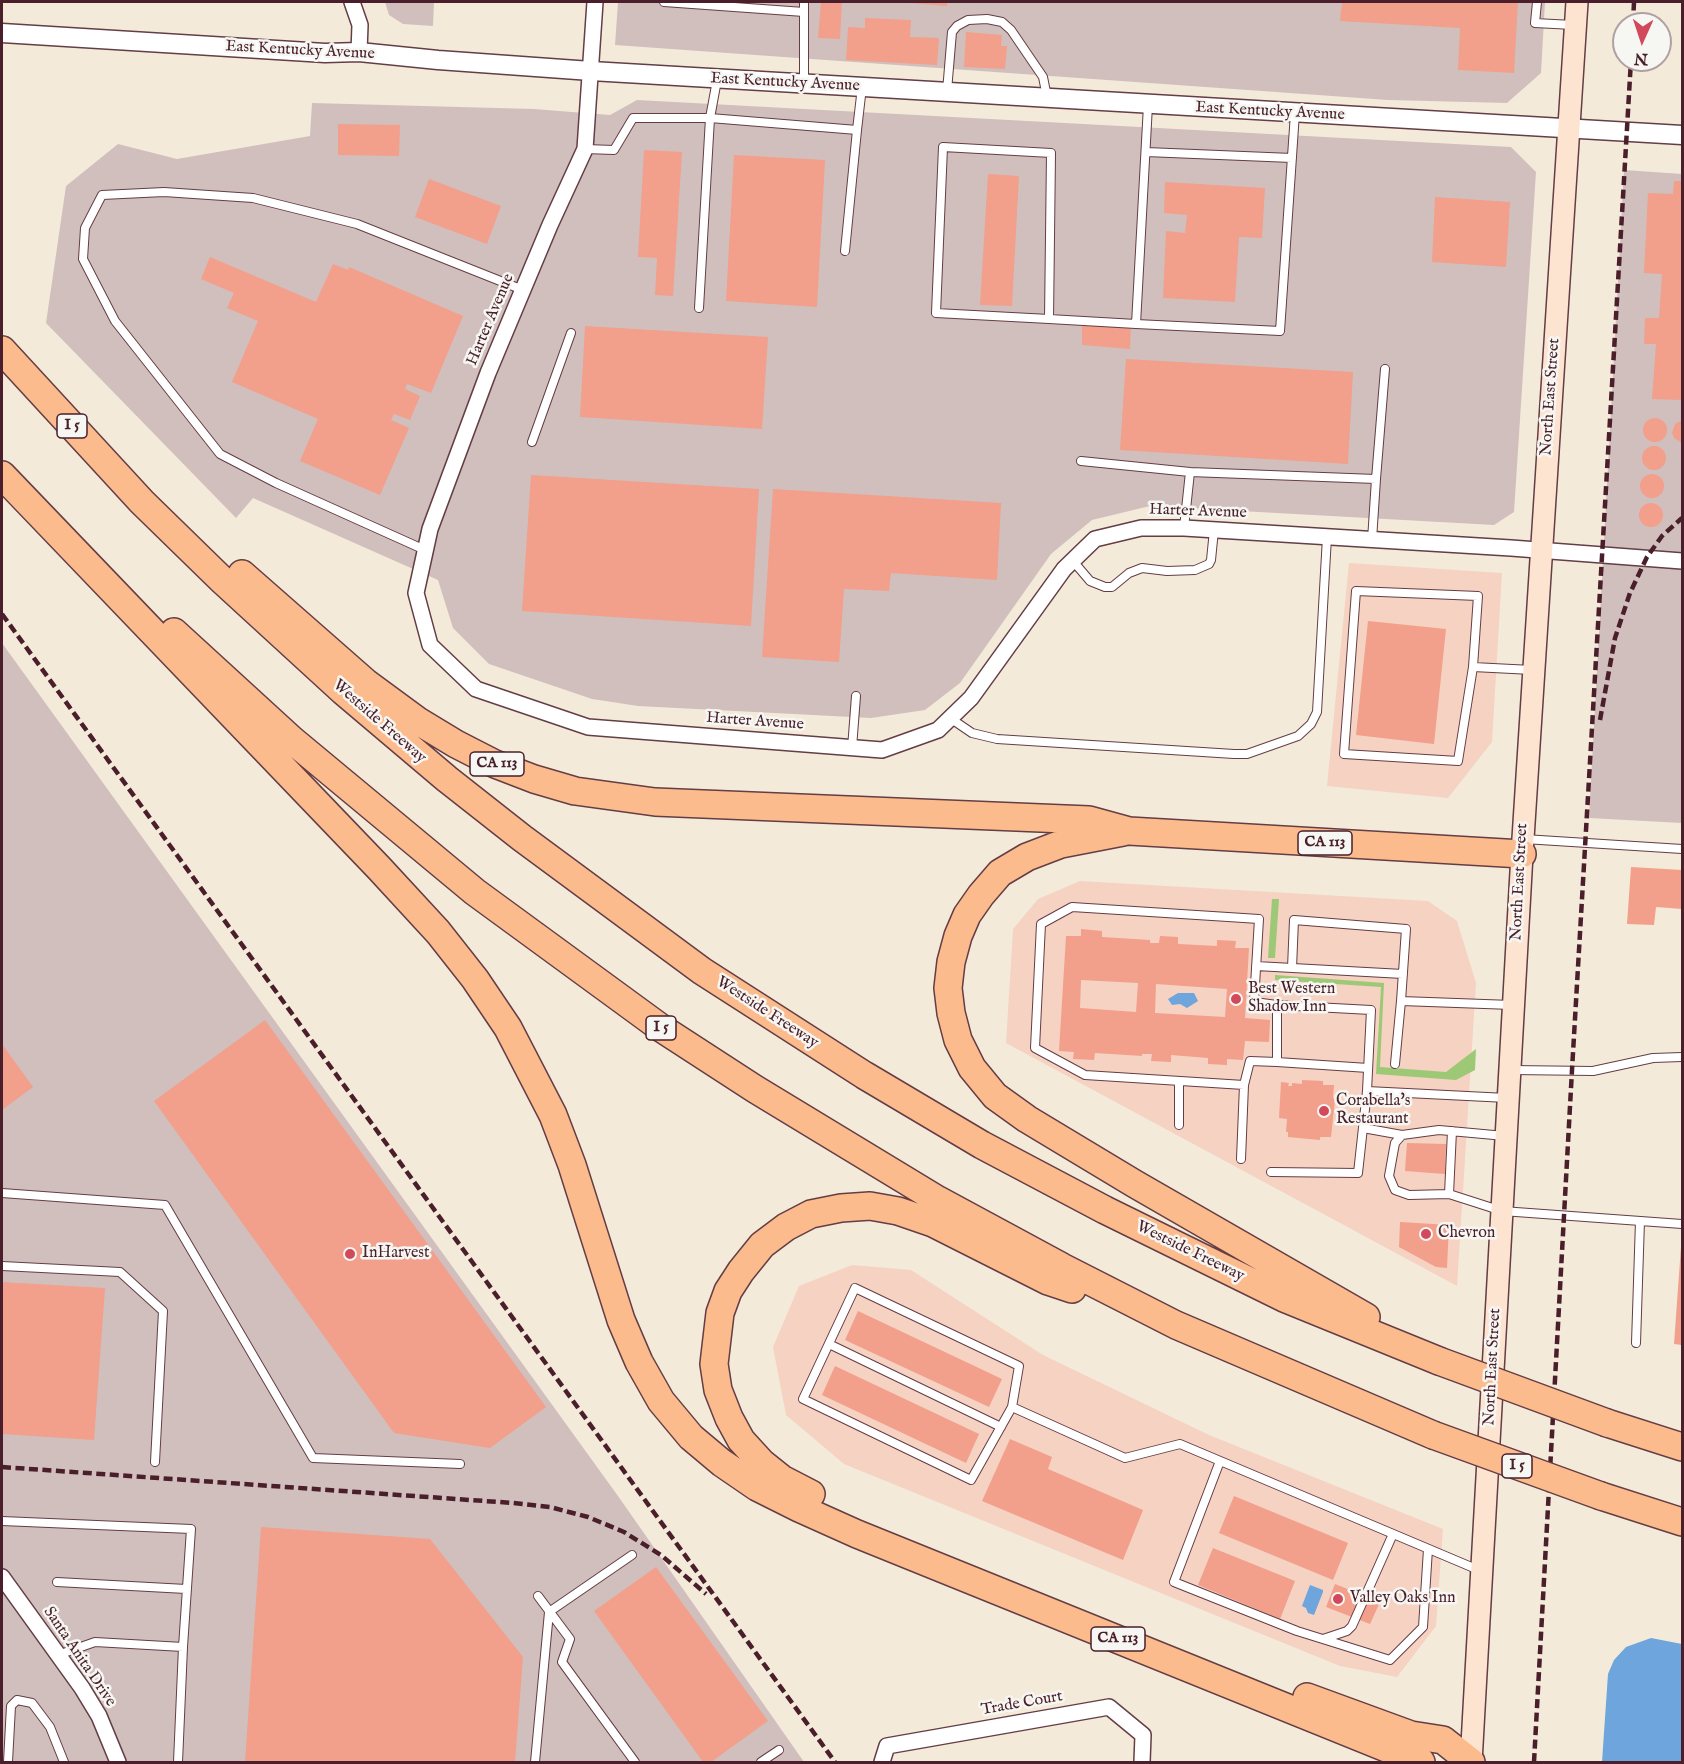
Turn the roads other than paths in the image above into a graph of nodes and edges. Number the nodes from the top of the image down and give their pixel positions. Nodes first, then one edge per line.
1 (352, 2) edge
2 (595, 2) edge
3 (664, 2) edge
4 (804, 2) edge
5 (1537, 2) edge
6 (1577, 2) edge
7 (804, 12) junction
8 (1575, 25) junction
9 (2, 33) edge
10 (359, 52) junction
11 (591, 71) junction
12 (717, 79) junction
13 (804, 84) junction
14 (862, 87) junction
15 (947, 92) junction
16 (1047, 98) junction
17 (1148, 105) junction
18 (1294, 113) junction
19 (710, 118) junction
20 (1568, 129) junction
21 (857, 130) junction
22 (1683, 135) edge
23 (585, 149) junction
24 (1146, 152) junction
25 (1292, 158) junction
26 (845, 251) dead end
27 (523, 290) junction
28 (699, 308) dead end
29 (1049, 319) junction
30 (1136, 324) junction
31 (571, 333) dead end
32 (2, 350) edge
33 (1385, 369) dead end
34 (532, 442) dead end
35 (2, 455) edge
36 (1081, 461) dead end
37 (1190, 472) junction
38 (2, 475) edge
39 (1376, 479) junction
40 (142, 502) junction
41 (1184, 528) junction
42 (1215, 530) junction
43 (1327, 537) junction
44 (1372, 540) junction
45 (425, 550) junction
46 (1542, 550) junction
47 (1073, 561) junction
48 (1683, 561) edge
49 (1473, 668) junction
50 (1534, 670) junction
51 (856, 696) dead end
52 (950, 718) junction
53 (852, 748) junction
54 (1129, 831) junction
55 (1522, 847) junction
56 (1683, 849) edge
57 (1256, 966) junction
58 (1292, 968) junction
59 (1402, 974) junction
60 (1401, 1001) junction
61 (1277, 1005) junction
62 (1513, 1005) junction
63 (1683, 1058) edge
64 (1276, 1062) junction
65 (1395, 1064) dead end
66 (1368, 1068) junction
67 (1510, 1070) junction
68 (1179, 1081) junction
69 (1244, 1085) junction
70 (1368, 1091) junction
71 (1508, 1098) junction
72 (1179, 1125) dead end
73 (1363, 1128) junction
74 (1452, 1131) junction
75 (1402, 1135) junction
76 (1506, 1136) junction
77 (1241, 1159) dead end
78 (1271, 1172) dead end
79 (2, 1193) edge
80 (1449, 1194) junction
81 (1502, 1211) junction
82 (1640, 1221) junction
83 (1683, 1224) edge
84 (2, 1266) edge
85 (1176, 1325) junction
86 (1636, 1343) dead end
87 (829, 1344) junction
88 (1411, 1349) junction
89 (1012, 1407) junction
90 (1001, 1427) junction
91 (1683, 1447) edge
92 (1220, 1461) junction
93 (155, 1462) dead end
94 (460, 1464) dead end
95 (2, 1521) edge
96 (1683, 1522) edge
97 (1392, 1534) junction
98 (1428, 1549) junction
99 (632, 1555) dead end
100 (1482, 1572) junction
101 (2, 1577) edge
102 (57, 1582) dead end
103 (186, 1589) junction
104 (538, 1596) dead end
105 (549, 1612) junction
106 (1323, 1639) junction
107 (183, 1647) junction
108 (58, 1655) junction
109 (779, 1750) dead end
110 (8, 1762) edge
111 (64, 1762) edge
112 (118, 1762) edge
113 (178, 1762) edge
114 (535, 1762) edge
115 (634, 1762) edge
116 (761, 1762) edge
117 (882, 1762) edge
118 (1142, 1762) edge
119 (1421, 1762) edge
120 (1471, 1762) edge

1 - 10 street
2 - 11 street, Harter Avenue
3 - 7 lane
4 - 7 lane
5 - 8 lane
6 - 8 main road, North East Street
7 - 13 lane
8 - 20 main road, North East Street
9 - 10 street, East Kentucky Avenue
10 - 11 street, East Kentucky Avenue
11 - 12 street, East Kentucky Avenue
11 - 23 street, Harter Avenue
12 - 13 street, East Kentucky Avenue
12 - 19 lane
13 - 14 street, East Kentucky Avenue
14 - 15 street, East Kentucky Avenue
14 - 21 lane
15 - 16 street, East Kentucky Avenue
15 - 16 lane
16 - 17 street, East Kentucky Avenue
17 - 18 street, East Kentucky Avenue
17 - 24 lane
18 - 20 street, East Kentucky Avenue
18 - 25 lane
19 - 21 lane
19 - 23 lane
19 - 28 lane
20 - 22 street, East Kentucky Avenue
20 - 46 main road, North East Street
21 - 26 lane
23 - 27 street, Harter Avenue
24 - 25 lane
24 - 30 lane
25 - 30 lane
27 - 45 street, Harter Avenue
27 - 45 lane
29 - 29 lane
29 - 30 lane
31 - 34 lane
32 - 40 highway, Westside Freeway / I 5
33 - 39 lane
35 - 85 highway, I 5
36 - 37 lane
37 - 39 lane
37 - 41 lane
38 - 119 highway, CA 113
39 - 44 lane
40 - 54 highway, CA 113
40 - 88 highway, Westside Freeway / I 5
41 - 42 street, Harter Avenue
41 - 47 street, Harter Avenue
42 - 43 street, Harter Avenue
42 - 47 lane
43 - 44 street, Harter Avenue
43 - 52 lane
44 - 46 street, Harter Avenue
45 - 53 street, Harter Avenue
46 - 48 street, Harter Avenue
46 - 50 main road, North East Street
47 - 52 street, Harter Avenue
49 - 49 lane
49 - 50 lane
50 - 55 main road, North East Street
51 - 53 lane
52 - 53 street, Harter Avenue
54 - 55 highway, CA 113
54 - 88 highway
55 - 56 lane
55 - 62 main road, North East Street
57 - 58 lane
57 - 61 lane
57 - 68 lane
58 - 59 lane
58 - 59 lane
59 - 60 lane
60 - 62 lane
60 - 65 lane
61 - 64 lane
61 - 66 lane
62 - 67 main road, North East Street
63 - 67 lane
64 - 66 lane
64 - 69 lane
66 - 70 lane
67 - 71 main road, North East Street
68 - 69 lane
68 - 72 lane
69 - 77 lane
70 - 71 lane
70 - 73 lane
71 - 76 main road, North East Street
73 - 75 lane
73 - 78 lane
74 - 75 lane
74 - 76 lane
74 - 80 lane
75 - 80 lane
76 - 81 main road, North East Street
79 - 94 lane
80 - 81 lane
81 - 82 lane
81 - 100 main road, North East Street
82 - 83 lane
82 - 86 lane
84 - 93 lane
85 - 96 highway, I 5, bridge
85 - 120 highway
87 - 89 lane
87 - 90 lane
87 - 90 lane
88 - 91 highway, Westside Freeway / I 5, bridge
89 - 90 lane
89 - 92 lane
92 - 97 lane
92 - 106 lane
95 - 103 lane
97 - 98 lane
97 - 106 lane
98 - 100 lane
98 - 106 lane
99 - 105 lane
100 - 120 main road, North East Street
101 - 108 street, Santa Anita Drive
102 - 103 lane
103 - 107 lane
104 - 105 lane
105 - 114 lane
105 - 115 lane
107 - 108 lane
107 - 113 lane
108 - 112 street, Santa Anita Drive
109 - 116 lane
110 - 111 lane
117 - 118 street, Trade Court

